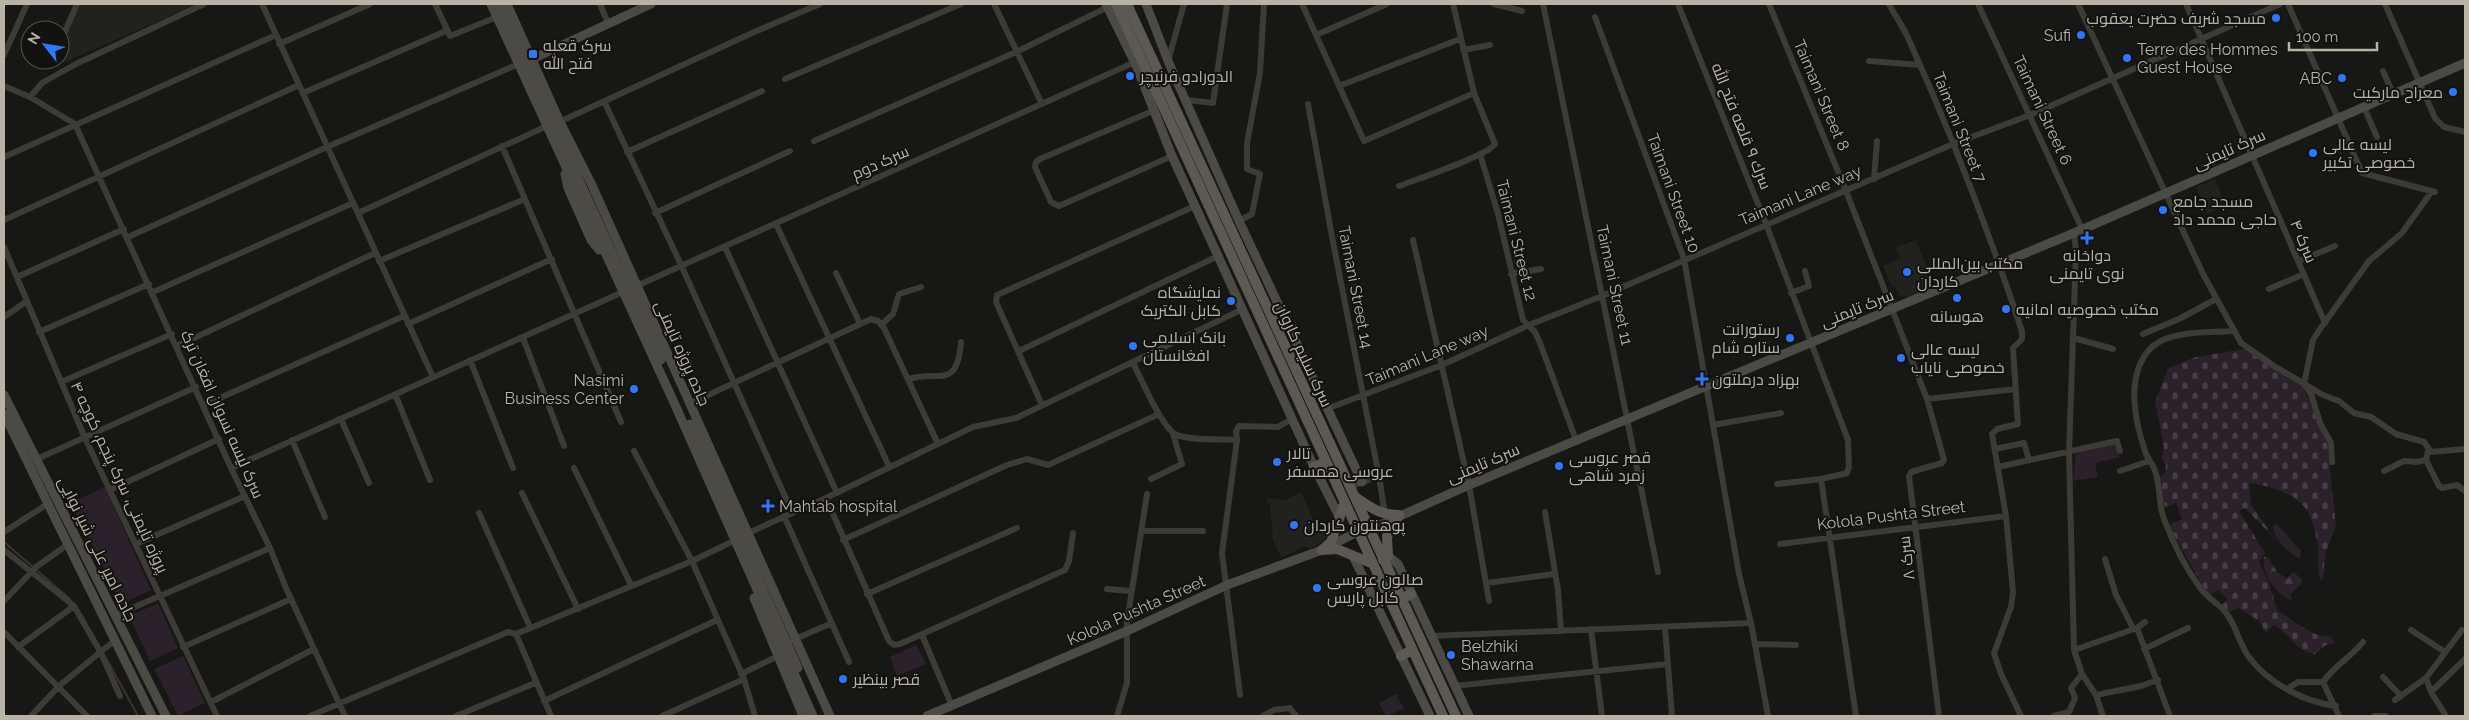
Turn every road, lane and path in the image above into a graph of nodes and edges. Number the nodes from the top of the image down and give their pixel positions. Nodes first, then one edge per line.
1 (27, 4) edge
2 (77, 4) edge
3 (204, 4) edge
4 (262, 4) edge
5 (370, 4) edge
6 (435, 4) edge
7 (486, 4) edge
8 (491, 4) edge
9 (499, 4) edge
10 (507, 4) edge
11 (600, 4) edge
12 (651, 4) edge
13 (820, 4) edge
14 (961, 4) edge
15 (994, 4) edge
16 (1127, 4) edge
17 (1146, 4) edge
18 (1184, 4) edge
19 (1227, 4) edge
20 (1264, 4) edge
21 (1302, 4) edge
22 (1387, 4) edge
23 (1453, 4) edge
24 (1494, 4) edge
25 (1543, 4) edge
26 (1678, 4) edge
27 (1769, 4) edge
28 (1889, 4) edge
29 (1978, 4) edge
30 (2078, 4) edge
31 (2186, 4) edge
32 (2280, 4) edge
33 (2288, 4) edge
34 (2385, 4) edge
35 (1110, 5) edge
36 (1522, 12) dead end
37 (1595, 17) dead end
38 (495, 18) junction
39 (70, 20) edge
40 (608, 23) junction
41 (446, 31) junction
42 (276, 35) junction
43 (1316, 35) junction
44 (1460, 39) junction
45 (2200, 40) junction
46 (278, 44) junction
47 (1490, 45) dead end
48 (1463, 50) junction
49 (1016, 52) junction
50 (4, 55) edge
51 (1141, 56) junction
52 (1168, 61) junction
53 (1869, 61) dead end
54 (523, 63) junction
55 (2465, 63) edge
56 (1920, 65) junction
57 (2383, 71) dead end
58 (2114, 78) junction
59 (785, 79) dead end
60 (2420, 83) junction
61 (299, 85) junction
62 (4, 86) edge
63 (1339, 86) junction
64 (762, 90) dead end
65 (303, 93) junction
66 (1474, 93) junction
67 (2393, 94) junction
68 (30, 97) junction
69 (1186, 100) junction
70 (604, 101) junction
71 (1042, 104) junction
72 (1308, 104) dead end
73 (2364, 107) junction
74 (1155, 110) junction
75 (2030, 115) junction
76 (2337, 118) junction
77 (75, 124) junction
78 (551, 125) junction
79 (2465, 132) edge
80 (2377, 137) dead end
81 (814, 141) dead end
82 (1877, 141) dead end
83 (1954, 144) junction
84 (502, 146) junction
85 (327, 147) junction
86 (790, 151) dead end
87 (627, 152) junction
88 (1480, 154) junction
89 (2252, 155) junction
90 (1172, 156) junction
91 (4, 157) edge
92 (99, 176) junction
93 (1874, 179) junction
94 (1399, 186) dead end
95 (1846, 191) junction
96 (2166, 194) junction
97 (525, 199) junction
98 (353, 203) junction
99 (1195, 206) junction
100 (358, 212) junction
101 (655, 212) junction
102 (4, 220) edge
103 (1239, 221) junction
104 (776, 224) junction
105 (1766, 224) junction
106 (124, 229) junction
107 (2078, 231) junction
108 (128, 237) junction
109 (1414, 240) dead end
110 (2335, 246) dead end
111 (4, 247) edge
112 (725, 247) junction
113 (376, 253) junction
114 (1218, 256) junction
115 (552, 259) junction
116 (1684, 259) junction
117 (379, 261) junction
118 (2299, 262) junction
119 (2000, 264) junction
120 (682, 267) junction
121 (1542, 269) dead end
122 (1805, 271) dead end
123 (836, 273) dead end
124 (1512, 274) junction
125 (2304, 274) junction
126 (18, 277) junction
127 (148, 284) junction
128 (921, 288) dead end
129 (627, 290) junction
130 (2269, 290) dead end
131 (153, 292) junction
132 (1791, 293) junction
133 (1602, 296) junction
134 (2216, 299) junction
135 (27, 301) junction
136 (1243, 309) junction
137 (1892, 310) junction
138 (576, 314) junction
139 (404, 316) junction
140 (4, 317) edge
141 (408, 324) junction
142 (860, 324) junction
143 (2325, 324) junction
144 (881, 325) junction
145 (1529, 325) junction
146 (2232, 331) junction
147 (39, 332) junction
148 (172, 334) junction
149 (2143, 334) dead end
150 (523, 338) junction
151 (2074, 338) junction
152 (828, 339) junction
153 (961, 342) dead end
154 (1810, 344) junction
155 (177, 346) junction
156 (2112, 349) dead end
157 (1019, 351) junction
158 (470, 360) junction
159 (1133, 363) junction
160 (776, 364) junction
161 (1442, 365) junction
162 (433, 377) junction
163 (909, 379) junction
164 (61, 382) junction
165 (735, 384) junction
166 (2304, 384) junction
167 (1707, 385) junction
168 (196, 387) junction
169 (2016, 390) junction
170 (395, 394) junction
171 (4, 395) edge
172 (1364, 397) junction
173 (1927, 399) junction
174 (689, 404) junction
175 (1042, 404) junction
176 (204, 405) junction
177 (1329, 408) junction
178 (1781, 413) dead end
179 (4, 414) edge
180 (1159, 414) junction
181 (341, 419) junction
182 (1292, 419) junction
183 (1628, 420) junction
184 (621, 422) dead end
185 (1713, 425) junction
186 (1174, 434) junction
187 (85, 438) junction
188 (219, 439) junction
189 (292, 440) junction
190 (1237, 440) junction
191 (1576, 440) junction
192 (938, 444) junction
193 (564, 446) dead end
194 (1995, 448) junction
195 (2465, 449) edge
196 (634, 451) dead end
197 (2120, 451) dead end
198 (2428, 451) junction
199 (2070, 453) junction
200 (36, 459) junction
201 (2029, 460) junction
202 (2149, 460) junction
203 (2426, 460) junction
204 (1325, 462) junction
205 (2332, 462) dead end
206 (889, 466) junction
207 (1314, 467) junction
208 (1998, 467) junction
209 (231, 468) junction
210 (513, 468) dead end
211 (574, 468) dead end
212 (2120, 471) dead end
213 (2384, 471) dead end
214 (1380, 476) junction
215 (1151, 479) dead end
216 (1821, 479) junction
217 (430, 480) dead end
218 (1362, 482) junction
219 (369, 483) dead end
220 (1777, 484) dead end
221 (1469, 485) junction
222 (110, 490) junction
223 (1351, 491) junction
224 (2465, 491) edge
225 (522, 492) dead end
226 (837, 493) junction
227 (1147, 494) dead end
228 (245, 496) junction
229 (826, 498) junction
230 (1338, 499) junction
231 (49, 503) junction
232 (792, 512) junction
233 (1545, 512) dead end
234 (479, 513) dead end
235 (1385, 515) junction
236 (1399, 515) junction
237 (784, 516) junction
238 (2006, 516) junction
239 (325, 517) dead end
240 (1340, 518) junction
241 (1916, 526) junction
242 (1017, 528) dead end
243 (1369, 530) junction
244 (1142, 531) junction
245 (1203, 531) dead end
246 (4, 532) edge
247 (1357, 532) junction
248 (1073, 533) dead end
249 (738, 538) junction
250 (1828, 539) junction
251 (843, 540) junction
252 (136, 544) junction
253 (1780, 544) dead end
254 (68, 545) junction
255 (270, 548) junction
256 (4, 550) edge
257 (1322, 550) junction
258 (1353, 556) junction
259 (1386, 558) junction
260 (2105, 559) dead end
261 (692, 561) junction
262 (1371, 563) junction
263 (34, 570) junction
264 (1658, 572) dead end
265 (1554, 574) junction
266 (1488, 583) junction
267 (631, 585) junction
268 (1227, 585) junction
269 (1107, 588) dead end
270 (1130, 591) junction
271 (867, 594) junction
272 (1410, 594) junction
273 (160, 595) junction
274 (291, 598) junction
275 (1401, 599) junction
276 (4, 601) edge
277 (1489, 601) dead end
278 (74, 606) junction
279 (578, 609) junction
280 (114, 616) junction
281 (717, 620) junction
282 (2145, 622) dead end
283 (832, 623) junction
284 (1751, 623) junction
285 (530, 627) junction
286 (1664, 628) junction
287 (2135, 628) junction
288 (2188, 628) dead end
289 (1591, 630) junction
290 (2412, 630) dead end
291 (2462, 630) dead end
292 (1127, 631) junction
293 (1561, 631) junction
294 (4, 632) edge
295 (516, 634) junction
296 (922, 635) junction
297 (1430, 636) junction
298 (114, 641) junction
299 (791, 641) junction
300 (2363, 642) dead end
301 (1755, 644) junction
302 (1796, 645) dead end
303 (18, 647) junction
304 (183, 647) junction
305 (314, 649) junction
306 (2144, 649) junction
307 (1412, 650) junction
308 (2074, 650) junction
309 (102, 651) junction
310 (929, 652) junction
311 (2444, 652) junction
312 (781, 655) junction
313 (921, 655) dead end
314 (1402, 656) junction
315 (2465, 659) edge
316 (849, 662) dead end
317 (1668, 664) junction
318 (1598, 670) junction
319 (2082, 674) junction
320 (742, 677) junction
321 (2383, 677) dead end
322 (2426, 678) junction
323 (2158, 680) junction
324 (535, 682) junction
325 (2323, 682) junction
326 (59, 686) junction
327 (1454, 686) junction
328 (2287, 689) junction
329 (2431, 692) junction
330 (1240, 695) dead end
331 (2096, 695) junction
332 (120, 696) dead end
333 (544, 701) junction
334 (210, 702) junction
335 (338, 703) junction
336 (952, 706) junction
337 (2336, 706) junction
338 (31, 716) edge
339 (87, 716) edge
340 (152, 716) edge
341 (166, 716) edge
342 (217, 716) edge
343 (310, 716) edge
344 (345, 716) edge
345 (456, 716) edge
346 (551, 716) edge
347 (662, 716) edge
348 (755, 716) edge
349 (803, 716) edge
350 (814, 716) edge
351 (820, 716) edge
352 (830, 716) edge
353 (927, 716) edge
354 (1117, 716) edge
355 (1264, 716) edge
356 (1296, 716) edge
357 (1430, 716) edge
358 (1443, 716) edge
359 (1456, 716) edge
360 (1469, 716) edge
361 (1602, 716) edge
362 (1672, 716) edge
363 (1768, 716) edge
364 (1856, 716) edge
365 (1939, 716) edge
366 (2021, 716) edge
367 (2054, 716) edge
368 (2103, 716) edge
369 (2170, 716) edge
370 (2339, 716) edge
371 (2374, 716) edge
372 (2386, 716) edge
373 (2446, 716) edge

1 - 50 street
2 - 39 street
3 - 68 street
4 - 42 street
5 - 46 street
6 - 41 street
7 - 38 main road, جاده پروژه تایمنی
8 - 38 main road, جاده پروژه تایمنی
9 - 54 main road, جاده پروژه تایمنی
10 - 54 main road, جاده پروژه تایمنی
11 - 40 street
12 - 40 main road
13 - 70 street
14 - 59 street
15 - 49 street
16 - 51 main road, سرک سلیم کاروان
17 - 52 main road
18 - 52 street
19 - 69 street
20 - 103 street
21 - 43 street
22 - 43 street
23 - 44 street
24 - 36 street
25 - 133 street, Taimani Street 11
26 - 105 street, سرك ٩ قلعه فتح الله
27 - 95 street, Taimani Street 8
28 - 56 street, Taimani Street 7
29 - 75 street, Taimani Street 6
30 - 58 street
31 - 45 street, سرک ۴
32 - 45 street, Taimani Lane way
33 - 76 street
34 - 60 street
35 - 49 street
35 - 51 main road
37 - 116 street, Taimani Street 10
38 - 41 street
38 - 54 main road, جاده پروژه تایمنی
40 - 54 main road
41 - 65 street
42 - 46 street
42 - 77 street
43 - 63 street
44 - 48 street
44 - 63 street
45 - 58 street, Taimani Lane way
45 - 89 street, سرک ۴
46 - 61 street
47 - 48 street
48 - 66 street
49 - 71 street
49 - 81 street
51 - 71 street, سرک دوم
51 - 74 main road
51 - 204 main road
51 - 223 main road, سرک سلیم کاروان
52 - 69 main road
53 - 56 street
54 - 78 main road, جاده پروژه تایمنی
54 - 78 main road, جاده پروژه تایمنی
54 - 85 street
55 - 60 main road, سرک تایمنی
56 - 83 street, Taimani Street 7
57 - 67 street
58 - 75 street, Taimani Lane way
58 - 96 street
60 - 67 main road, سرک تایمنی
60 - 79 street
61 - 65 street
61 - 92 street
62 - 68 street
63 - 66 street
64 - 87 street
65 - 85 street
66 - 88 street
67 - 73 main road, سرک تایمنی
68 - 77 street
69 - 103 main road
70 - 78 street
70 - 87 street
71 - 104 street, سرک دوم
72 - 172 street, Taimani Street 14
73 - 76 main road, سرک تایمنی
73 - 80 street
74 - 90 main road
74 - 90 street
75 - 83 street, Taimani Lane way
75 - 107 street, Taimani Street 6
76 - 89 main road, سرک تایمنی
76 - 143 street
77 - 91 street
77 - 92 street, سرک لیسه نسوان افغان‌ ترک
78 - 84 street
78 - 129 main road, جاده پروژه تایمنی
78 - 129 main road, جاده پروژه تایمنی
82 - 93 street
83 - 93 street, Taimani Lane way
83 - 119 street, Taimani Street 7
84 - 97 street
84 - 100 street
85 - 98 street
85 - 108 street
86 - 101 street
87 - 101 street
88 - 94 street
88 - 124 street, Taimani Street 12
89 - 96 main road, سرک تایمنی
89 - 118 street, سرک ۴
90 - 99 main road
92 - 102 street
92 - 106 street, سرک لیسه نسوان افغان‌ ترک
93 - 95 street, Taimani Lane way
95 - 105 street, Taimani Lane way
95 - 137 street, Taimani Street 8
96 - 107 main road, سرک تایمنی
96 - 134 street
97 - 115 street
97 - 117 street
98 - 100 street
98 - 131 street
99 - 114 main road
99 - 157 street
100 - 113 street
101 - 120 street
103 - 177 main road
104 - 112 street, سرک دوم
104 - 152 street
105 - 116 street, Taimani Lane way
105 - 132 street, سرك ٩ قلعه فتح الله
106 - 108 street, سرک لیسه نسوان افغان‌ ترک
106 - 126 street
107 - 119 main road, سرک تایمنی
107 - 151 street
108 - 127 street, سرک لیسه نسوان افغان‌ ترک
109 - 161 street
110 - 118 street
111 - 126 street, پروژه تایمنی، سرک پنجم، کوچه ۴
112 - 120 street, سرک دوم
112 - 160 street
113 - 117 street
113 - 155 street
114 - 136 main road
114 - 157 street
115 - 138 street
115 - 141 street
116 - 133 street, Taimani Lane way
116 - 167 street, Taimani Street 10
117 - 139 street
118 - 125 street, سرک ۴
119 - 137 main road, سرک تایمنی
119 - 169 street, Taimani Street 7
120 - 129 street, سرک دوم
120 - 165 street
121 - 124 street
122 - 132 street
123 - 142 street
124 - 145 street, Taimani Street 12
125 - 130 street
125 - 143 street, سرک ۴
126 - 135 street, پروژه تایمنی، سرک پنجم، کوچه ۴
127 - 131 street, سرک لیسه نسوان افغان‌ ترک
127 - 147 street
128 - 144 street
129 - 138 street, سرک دوم
129 - 174 main road, جاده پروژه تایمنی
129 - 249 main road, جاده پروژه تایمنی
131 - 148 street, سرک لیسه نسوان افغان‌ ترک
132 - 154 street, سرك ٩ قلعه فتح الله
133 - 145 street, Taimani Lane way
133 - 183 street, Taimani Street 11
134 - 146 street
134 - 149 street
135 - 140 street
135 - 147 street, پروژه تایمنی، سرک پنجم، کوچه ۴
136 - 159 street
136 - 182 main road
137 - 154 main road, سرک تایمنی
137 - 173 street, سرک ۸
138 - 150 street, سرک دوم
138 - 184 street
139 - 141 street
139 - 176 street
141 - 162 street
142 - 144 street
142 - 152 street
143 - 166 street
144 - 163 street
145 - 161 street, Taimani Lane way
145 - 191 street, Taimani Street 12
146 - 166 street
146 - 202 street
147 - 164 street, پروژه تایمنی، سرک پنجم، کوچه ۴
148 - 155 street, سرک لیسه نسوان افغان‌ ترک
148 - 164 street
150 - 158 street, سرک دوم
150 - 193 street
151 - 156 street
151 - 199 street
152 - 160 street
152 - 206 street
153 - 163 street
154 - 167 main road, سرک تایمنی
154 - 216 street, سرك ٩ قلعه فتح الله
155 - 168 street, سرک لیسه نسوان افغان‌ ترک
157 - 175 street
158 - 162 street, سرک دوم
158 - 210 street
159 - 175 street
159 - 180 street
160 - 165 street
160 - 226 street
161 - 172 street, Taimani Lane way
161 - 221 street
162 - 170 street, سرک دوم
163 - 192 street
164 - 187 street, پروژه تایمنی، سرک پنجم، کوچه ۴
165 - 174 street
165 - 232 street
166 - 198 street
166 - 205 street
167 - 183 main road, سرک تایمنی
167 - 185 street, Taimani Street 10
168 - 176 street, سرک لیسه نسوان افغان‌ ترک
168 - 187 street
169 - 173 street
169 - 194 street, Taimani Street 7
170 - 181 street, سرک دوم
170 - 217 street
171 - 200 main road, جاده امیر علی شیر نوایی
172 - 177 street, Taimani Lane way
172 - 214 street, Taimani Street 14
173 - 241 street, سرک ۸
174 - 249 main road, جاده پروژه تایمنی
175 - 192 street
176 - 188 street, سرک لیسه نسوان افغان‌ ترک
177 - 218 main road
178 - 185 street
179 - 231 main road
180 - 186 street
180 - 251 street
181 - 189 street, سرک دوم
181 - 219 street
182 - 190 street
182 - 207 main road
183 - 191 main road, سرک تایمنی
183 - 264 street, Taimani Street 11
185 - 284 street, Taimani Street 10
186 - 190 street
186 - 215 street
187 - 200 street
187 - 222 street, پروژه تایمنی، سرک پنجم، کوچه ۴
188 - 209 street, سرک لیسه نسوان افغان‌ ترک
188 - 222 street
189 - 209 street, سرک دوم
189 - 239 street
190 - 268 street
191 - 221 main road, سرک تایمنی
192 - 206 street
194 - 201 street
194 - 208 street
195 - 198 street
196 - 261 street
197 - 199 street
198 - 203 street
199 - 201 street
199 - 308 street
200 - 280 main road, جاده امیر علی شیر نوایی
201 - 208 street
202 - 212 street
202 - 328 street
203 - 213 street
203 - 224 street
204 - 207 main road
204 - 230 main road
206 - 226 street
207 - 230 main road
208 - 238 street
209 - 228 street, سرک لیسه نسوان افغان‌ ترک
211 - 267 street
214 - 218 street
214 - 235 street, Taimani Street 14
216 - 220 street
216 - 250 street
218 - 223 street
221 - 236 main road, سرک تایمنی
221 - 266 street
222 - 252 street, پروژه تایمنی، سرک پنجم، کوچه ۴
223 - 235 main road
223 - 243 main road, سرک سلیم کاروان
225 - 279 street
226 - 229 street
227 - 244 street
228 - 252 street
228 - 255 street, سرک لیسه نسوان افغان‌ ترک
229 - 232 street
229 - 251 street
230 - 240 main road
230 - 240 main road
230 - 247 main road
231 - 246 street
231 - 254 main road
232 - 237 street
233 - 265 street
234 - 285 street
235 - 236 main road
236 - 243 main road, سرک تایمنی
236 - 259 main road
237 - 249 street
237 - 283 street
238 - 241 street, Kolola Pushta Street
238 - 366 street
240 - 257 main road
241 - 250 street, Kolola Pushta Street
241 - 365 street, سرک ۸
242 - 271 street
243 - 259 main road, سرک سلیم کاروان
244 - 245 street
244 - 270 street
247 - 257 main road, Kolola Pushta Street
247 - 262 main road
248 - 296 street
249 - 261 street
249 - 299 main road, جاده پروژه تایمنی
249 - 312 main road, جاده پروژه تایمنی
250 - 253 street, Kolola Pushta Street
250 - 364 street
251 - 271 street
252 - 273 street, پروژه تایمنی، سرک پنجم، کوچه ۴
254 - 263 street
254 - 298 main road
255 - 273 street
255 - 274 street, سرک لیسه نسوان افغان‌ ترک
256 - 263 street
257 - 258 main road
257 - 268 main road, Kolola Pushta Street
258 - 262 main road
258 - 314 main road
259 - 272 main road
259 - 275 main road, سرک سلیم کاروان
260 - 287 street
261 - 267 street
261 - 281 street
262 - 307 main road
263 - 276 street
263 - 278 street
265 - 266 street
265 - 293 street
266 - 277 street
267 - 279 street
268 - 292 main road, Kolola Pushta Street
268 - 330 street
269 - 270 street
270 - 292 street
271 - 296 street
272 - 275 main road
272 - 297 main road
273 - 280 street
273 - 304 street, پروژه تایمنی، سرک پنجم، کوچه ۴
274 - 304 street
274 - 305 street, سرک لیسه نسوان افغان‌ ترک
275 - 359 main road, سرک سلیم کاروان
278 - 303 street
278 - 309 street
279 - 285 street
280 - 341 main road, جاده امیر علی شیر نوایی
281 - 320 street
281 - 333 street
282 - 287 street
283 - 299 street
283 - 316 street
284 - 286 street
284 - 301 street, Taimani Street 10
285 - 295 street
286 - 289 street
286 - 317 street
287 - 306 street
287 - 308 street
288 - 306 street
289 - 293 street
289 - 318 street
290 - 311 street
291 - 311 street
292 - 336 main road, Kolola Pushta Street
292 - 354 street
293 - 297 street
294 - 303 street
295 - 324 street
295 - 335 street
296 - 310 street
297 - 327 main road
298 - 309 street
298 - 340 main road
299 - 351 main road, جاده پروژه تایمنی
299 - 352 main road, جاده پروژه تایمنی
300 - 325 street
301 - 302 street
301 - 363 street, Taimani Street 10
303 - 326 street
304 - 334 street, پروژه تایمنی، سرک پنجم، کوچه ۴
305 - 334 street
305 - 335 street, سرک لیسه نسوان افغان‌ ترک
306 - 323 street
307 - 314 main road
307 - 358 main road
308 - 319 street
309 - 326 street
309 - 332 street
310 - 313 street
310 - 336 street
311 - 322 street
312 - 320 street
312 - 349 main road, جاده پروژه تایمنی
312 - 350 main road, جاده پروژه تایمنی
314 - 357 main road
315 - 329 street
317 - 318 street
317 - 362 street
318 - 327 street
318 - 361 street
319 - 331 street
319 - 367 street
320 - 347 street
320 - 348 street
321 - 322 street
322 - 329 street
323 - 331 street
323 - 369 street
324 - 333 street
324 - 345 street
325 - 328 street
325 - 337 street
326 - 338 street
326 - 339 street
327 - 360 main road
328 - 337 street
329 - 373 street
331 - 368 street
333 - 346 street
334 - 342 street, پروژه تایمنی، سرک پنجم، کوچه ۴
335 - 343 street
335 - 344 street, سرک لیسه نسوان افغان‌ ترک
336 - 353 main road, Kolola Pushta Street
337 - 370 street
355 - 356 street
371 - 372 street

